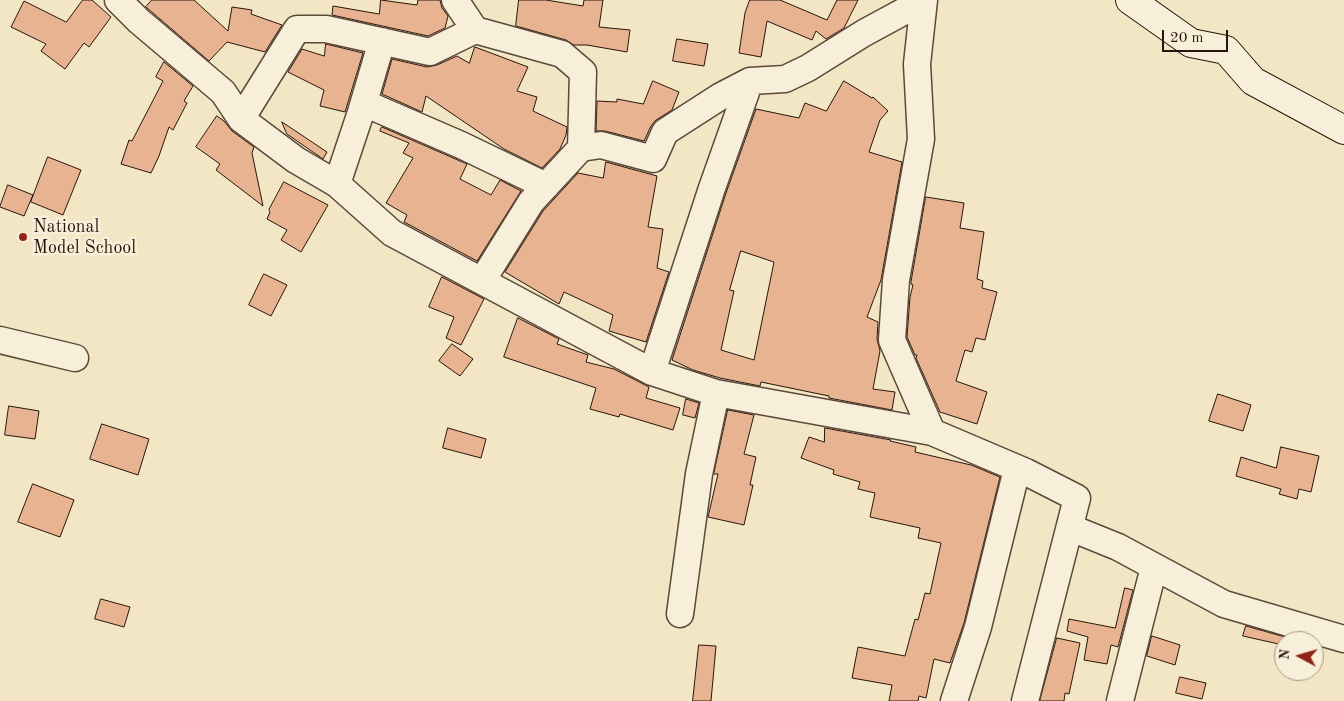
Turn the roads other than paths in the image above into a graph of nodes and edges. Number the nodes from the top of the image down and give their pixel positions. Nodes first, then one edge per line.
1 (118, 0) edge
2 (455, 0) edge
3 (924, 0) edge
4 (1130, 0) edge
5 (475, 30) junction
6 (382, 42) junction
7 (750, 81) junction
8 (364, 103) junction
9 (241, 119) junction
10 (1344, 130) edge
11 (581, 148) junction
12 (337, 184) junction
13 (546, 186) junction
14 (482, 281) junction
15 (0, 340) edge
16 (75, 358) dead end
17 (652, 372) junction
18 (716, 393) junction
19 (932, 432) junction
20 (1017, 469) junction
21 (1071, 528) junction
22 (1154, 567) junction
23 (680, 614) dead end
24 (1344, 639) edge
25 (954, 701) edge
26 (1025, 701) edge
27 (1120, 701) edge

1 - 9 street
2 - 5 street
3 - 7 street
3 - 19 street
4 - 10 street
5 - 6 street
5 - 11 street
6 - 8 street
6 - 9 street
7 - 11 street
7 - 17 street
8 - 12 street
8 - 13 street
9 - 12 street
11 - 13 street
12 - 14 street
13 - 14 street
14 - 17 street
15 - 16 street
17 - 18 street
18 - 19 street
18 - 23 street
19 - 20 street
20 - 21 street
20 - 25 street
21 - 22 street
21 - 26 street
22 - 24 street
22 - 27 street

